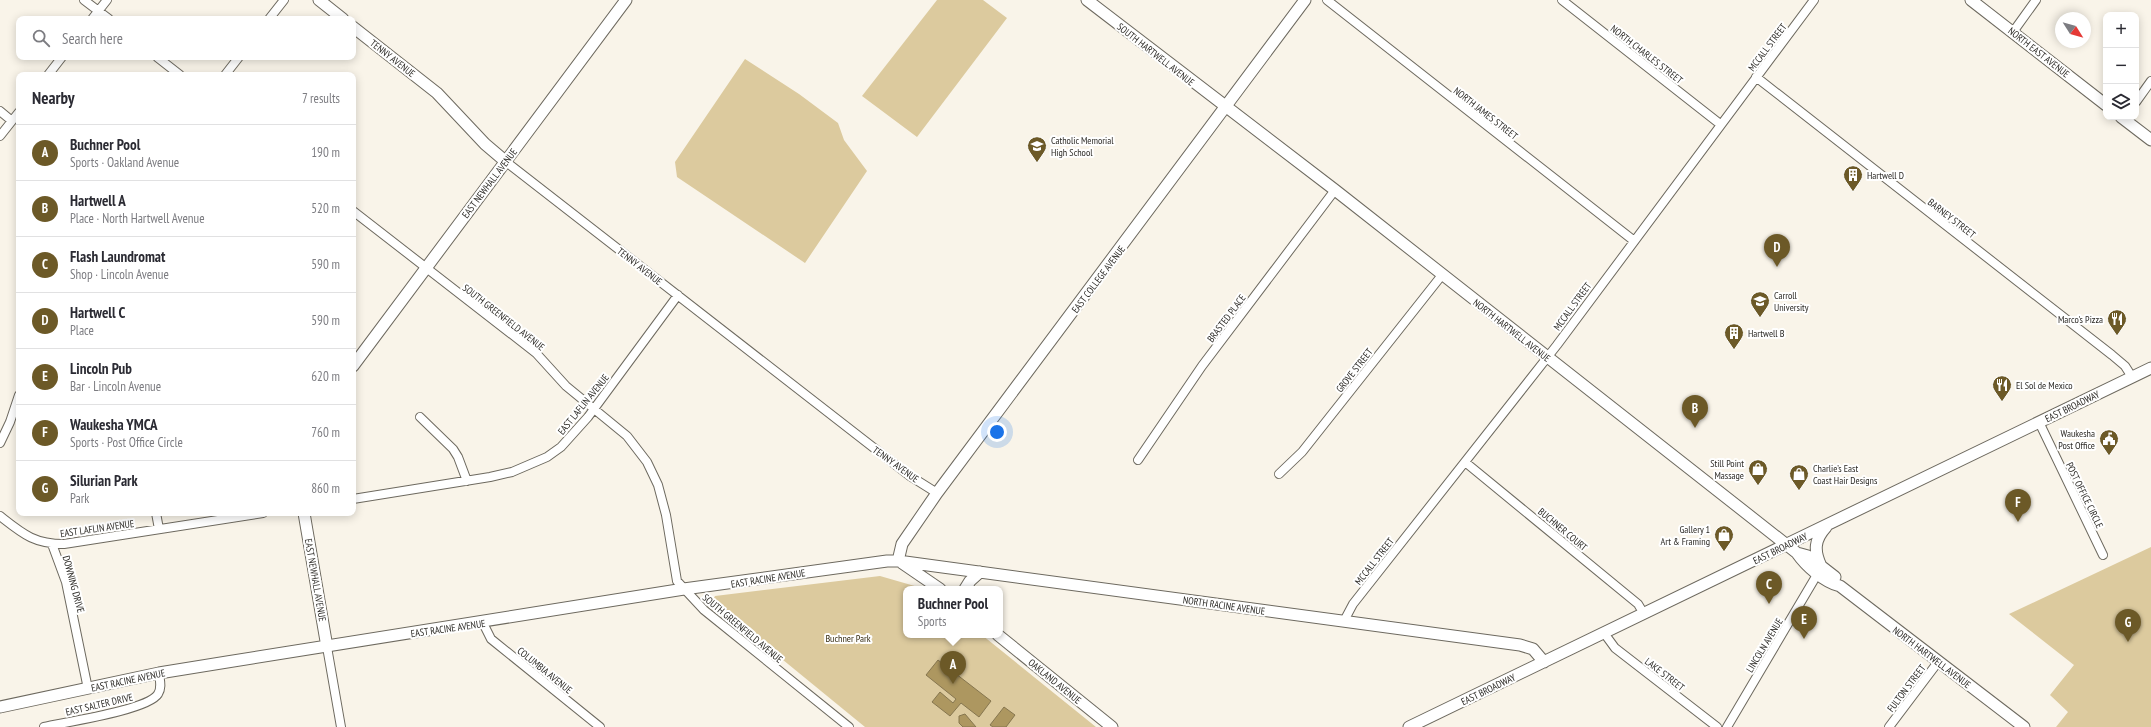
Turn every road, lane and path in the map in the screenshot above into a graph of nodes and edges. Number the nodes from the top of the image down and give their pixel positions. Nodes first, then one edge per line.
1 (84, 0) edge
2 (107, 0) edge
3 (284, 0) edge
4 (319, 0) edge
5 (626, 0) edge
6 (1087, 0) edge
7 (1305, 0) edge
8 (1327, 0) edge
9 (1562, 0) edge
10 (1814, 0) edge
11 (1971, 0) edge
12 (2036, 0) edge
13 (98, 11) junction
14 (94, 16) edge
15 (105, 16) edge
16 (271, 16) edge
17 (339, 16) edge
18 (356, 29) edge
19 (2012, 32) junction
20 (60, 60) edge
21 (161, 60) edge
22 (237, 60) edge
23 (50, 72) edge
24 (176, 72) edge
25 (227, 72) edge
26 (1756, 77) junction
27 (2151, 81) edge
28 (2139, 98) edge
29 (2103, 103) edge
30 (1226, 107) junction
31 (0, 112) edge
32 (16, 116) edge
33 (2126, 120) edge
34 (12, 121) junction
35 (1720, 124) junction
36 (0, 136) edge
37 (2151, 140) edge
38 (505, 161) junction
39 (1335, 190) junction
40 (356, 213) edge
41 (1633, 240) junction
42 (426, 268) junction
43 (1442, 275) junction
44 (678, 295) junction
45 (1547, 357) junction
46 (356, 362) edge
47 (2151, 368) edge
48 (2132, 377) junction
49 (16, 403) edge
50 (594, 409) junction
51 (420, 417) dead end
52 (2039, 422) junction
53 (0, 443) edge
54 (1138, 460) dead end
55 (1465, 462) junction
56 (1279, 474) dead end
57 (467, 481) junction
58 (938, 493) junction
59 (356, 499) edge
60 (0, 516) edge
61 (157, 516) edge
62 (244, 516) edge
63 (305, 516) edge
64 (1829, 524) junction
65 (159, 529) junction
66 (52, 544) junction
67 (1786, 545) junction
68 (2103, 555) dead end
69 (898, 561) junction
70 (1820, 570) junction
71 (980, 572) junction
72 (936, 586) edge
73 (967, 586) edge
74 (684, 589) junction
75 (1644, 614) junction
76 (1344, 621) junction
77 (483, 623) junction
78 (1604, 633) junction
79 (1002, 638) edge
80 (327, 647) junction
81 (1544, 662) junction
82 (1938, 662) junction
83 (159, 673) junction
84 (88, 689) junction
85 (0, 707) edge
86 (44, 727) edge
87 (341, 727) edge
88 (600, 727) edge
89 (850, 727) edge
90 (1112, 727) edge
91 (1409, 727) edge
92 (1717, 727) edge
93 (1727, 727) edge
94 (1889, 727) edge
95 (2024, 727) edge

1 - 13 street
2 - 13 street
3 - 16 street
4 - 17 street
5 - 38 street, EAST NEWHALL AVENUE
6 - 30 street, SOUTH HARTWELL AVENUE
7 - 30 street, EAST COLLEGE AVENUE
8 - 41 street, NORTH JAMES STREET
9 - 35 street, NORTH CHARLES STREET
10 - 26 street, MCCALL STREET
11 - 19 street, NORTH EAST AVENUE
12 - 19 street
13 - 14 street
13 - 15 street
18 - 38 street, TENNY AVENUE
19 - 29 street, NORTH EAST AVENUE
20 - 23 street
21 - 24 street
22 - 25 street
26 - 35 street, MCCALL STREET
26 - 48 street, BARNEY STREET
27 - 28 street
30 - 39 street, NORTH HARTWELL AVENUE
30 - 58 street, EAST COLLEGE AVENUE
31 - 34 street
32 - 34 street
33 - 37 street
34 - 36 street
35 - 41 street, MCCALL STREET
38 - 42 street, EAST NEWHALL AVENUE
38 - 44 street, TENNY AVENUE
39 - 43 street, NORTH HARTWELL AVENUE
39 - 54 street, BRASTED PLACE
40 - 42 street, SOUTH GREENFIELD AVENUE
41 - 45 street, MCCALL STREET
42 - 46 street, EAST NEWHALL AVENUE
42 - 50 street, SOUTH GREENFIELD AVENUE
43 - 45 street, NORTH HARTWELL AVENUE
43 - 56 street, GROVE STREET
44 - 50 street, EAST LAFLIN AVENUE
44 - 58 street, TENNY AVENUE
45 - 55 street, MCCALL STREET
45 - 67 street, NORTH HARTWELL AVENUE
47 - 48 street, EAST BROADWAY
48 - 52 street, EAST BROADWAY
49 - 53 street
50 - 57 street, EAST LAFLIN AVENUE
50 - 74 street, SOUTH GREENFIELD AVENUE
51 - 57 street
52 - 64 street, EAST BROADWAY
52 - 68 street, POST OFFICE CIRCLE
55 - 75 street, BUCHNER COURT
55 - 76 street, MCCALL STREET
57 - 59 street, EAST LAFLIN AVENUE
58 - 69 street, EAST COLLEGE AVENUE
60 - 66 street
61 - 65 street
62 - 65 street, EAST LAFLIN AVENUE
63 - 80 street, EAST NEWHALL AVENUE
64 - 67 street, EAST BROADWAY
64 - 70 street
65 - 66 street, EAST LAFLIN AVENUE
66 - 84 street, DOWNING DRIVE
67 - 70 street, NORTH HARTWELL AVENUE
67 - 75 street, EAST BROADWAY
69 - 71 street, NORTH RACINE AVENUE
69 - 72 street
69 - 74 street, EAST RACINE AVENUE
70 - 82 street, NORTH HARTWELL AVENUE
70 - 93 street, LINCOLN AVENUE
71 - 73 street
71 - 76 street, NORTH RACINE AVENUE
74 - 77 street, EAST RACINE AVENUE
74 - 89 street, SOUTH GREENFIELD AVENUE
75 - 78 street, EAST BROADWAY
76 - 81 street, NORTH RACINE AVENUE
77 - 80 street, EAST RACINE AVENUE
77 - 88 street, COLUMBIA AVENUE
78 - 81 street, EAST BROADWAY
78 - 92 street, LAKE STREET
79 - 90 street, OAKLAND AVENUE
80 - 83 street, EAST RACINE AVENUE
80 - 87 street
81 - 91 street, EAST BROADWAY
82 - 94 street, FULTON STREET
82 - 95 street, NORTH HARTWELL AVENUE
83 - 84 street, EAST RACINE AVENUE
83 - 86 street, EAST SALTER DRIVE
84 - 85 street, EAST RACINE AVENUE

